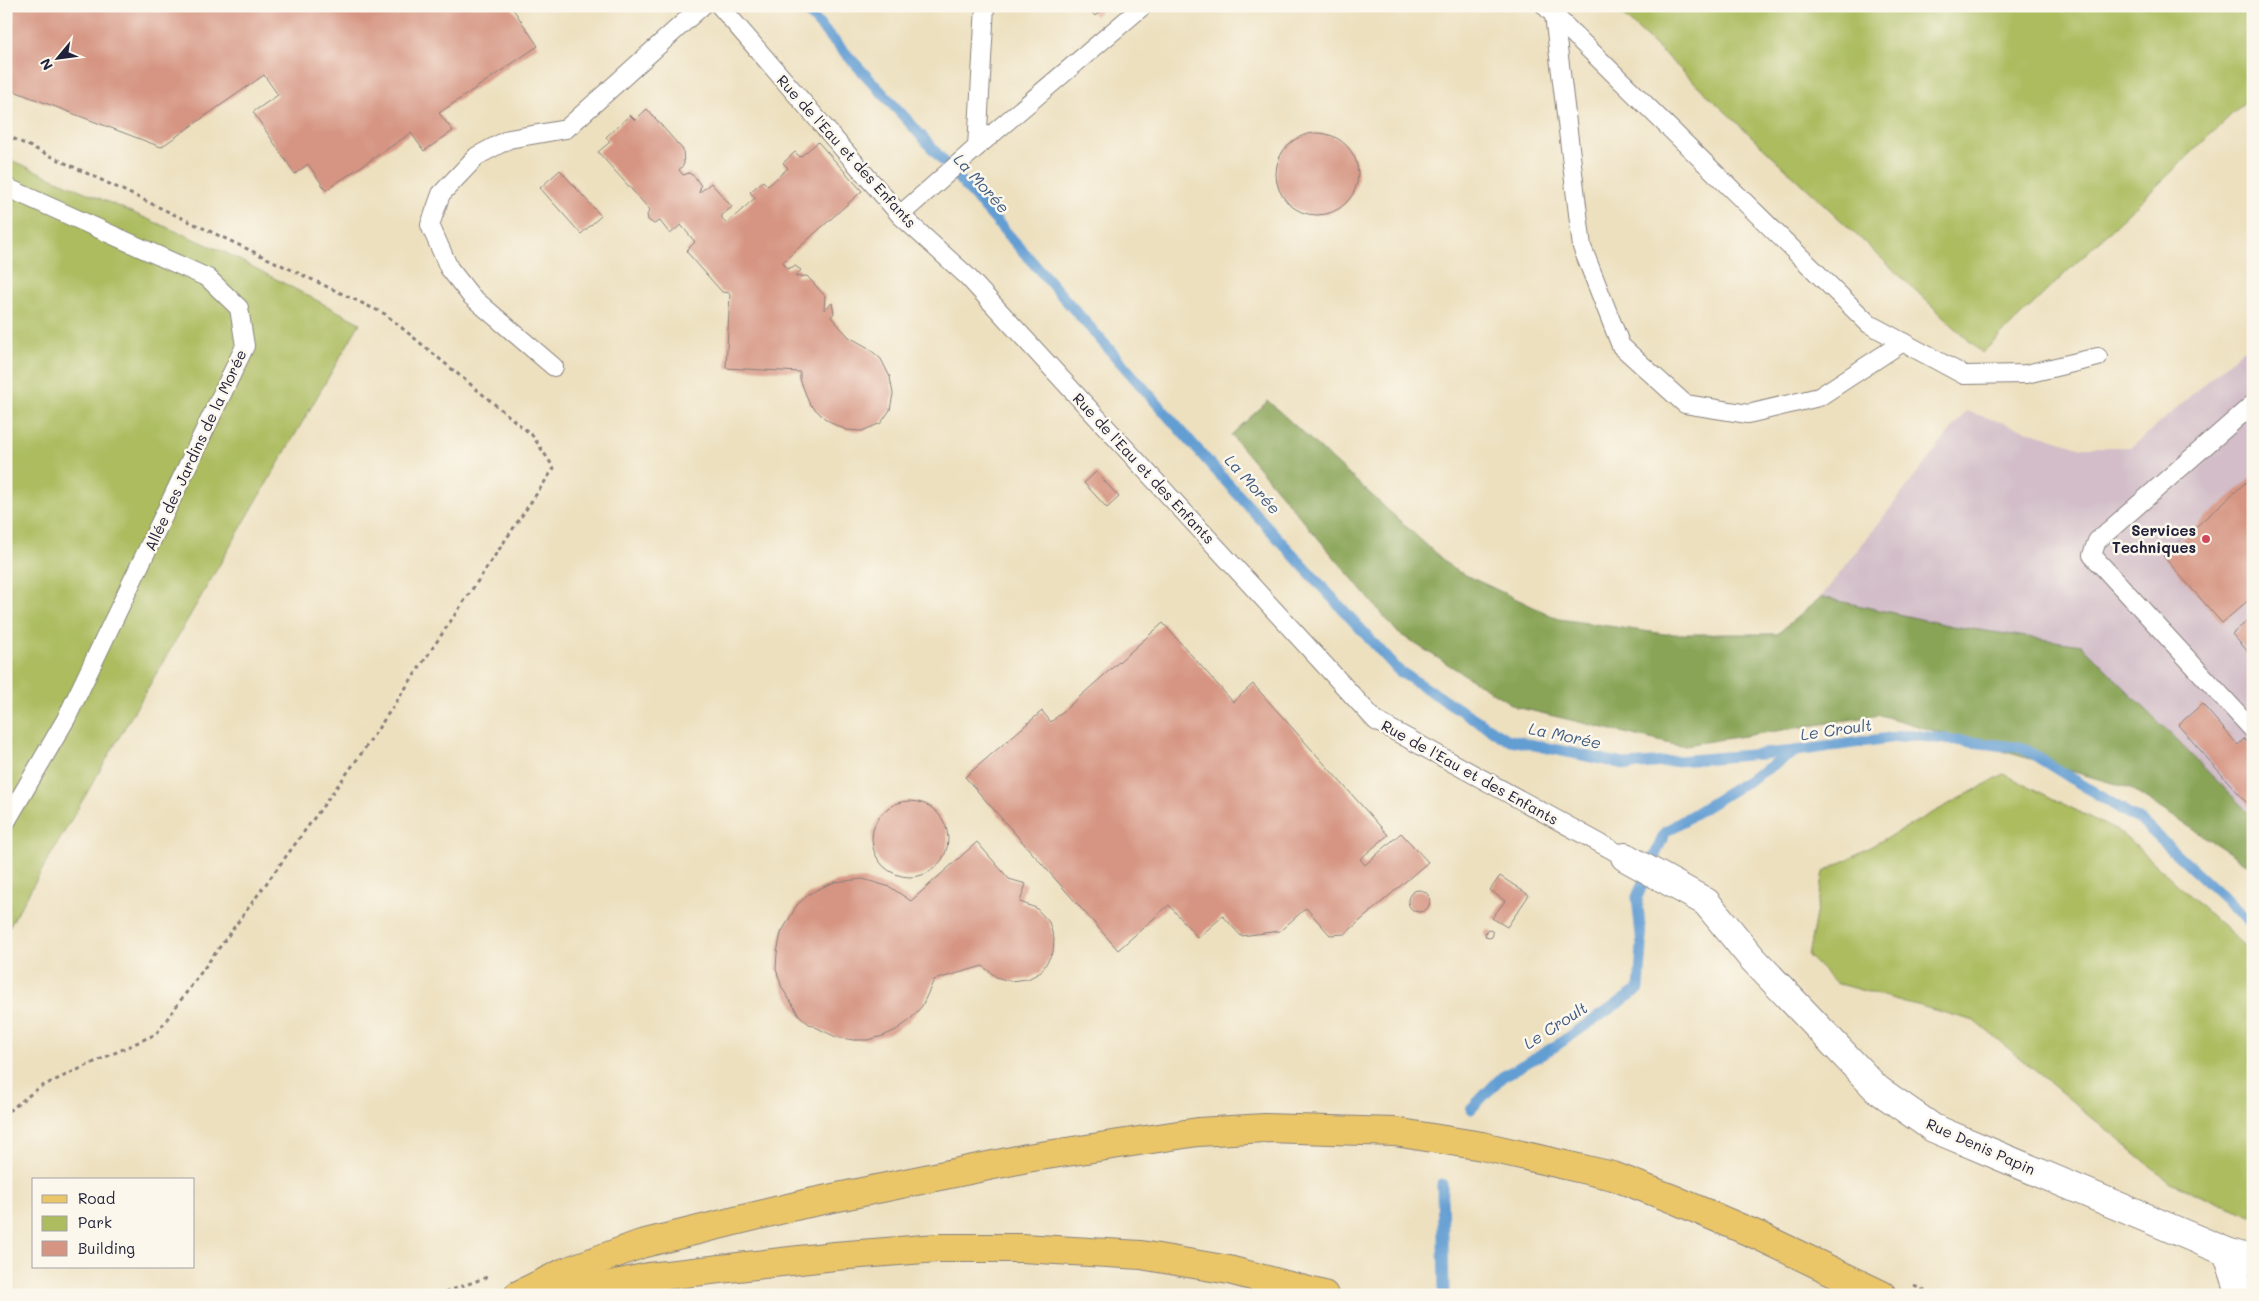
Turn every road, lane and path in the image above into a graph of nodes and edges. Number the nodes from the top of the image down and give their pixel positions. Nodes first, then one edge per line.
1 (702, 6) edge
2 (720, 6) edge
3 (985, 6) edge
4 (1143, 6) edge
5 (1550, 10) edge
6 (6, 135) edge
7 (977, 147) junction
8 (6, 187) edge
9 (900, 215) junction
10 (1903, 342) junction
11 (2098, 356) dead end
12 (554, 367) dead end
13 (2253, 404) edge
14 (2253, 730) edge
15 (6, 822) edge
16 (1625, 857) joint
17 (6, 1113) edge
18 (2227, 1252) junction
19 (2253, 1260) edge
20 (491, 1276) dead end
21 (1908, 1283) dead end
22 (438, 1295) edge
23 (518, 1295) edge
24 (563, 1295) edge
25 (1324, 1295) edge
26 (1882, 1295) edge
27 (1934, 1295) edge
28 (2241, 1295) edge

1 - 12 lane
2 - 9 lane, Rue de l'Eau et des Enfants
3 - 7 lane
4 - 7 lane
5 - 10 lane
5 - 10 lane
6 - 17 path
7 - 9 lane
8 - 15 lane, Allée des Jardins de la Morée
9 - 16 lane, Rue de l'Eau et des Enfants
10 - 11 lane
13 - 14 lane
16 - 18 street, Rue Denis Papin
18 - 19 street, Rue Denis Papin
18 - 28 street
20 - 22 path
21 - 27 path
23 - 26 main road
24 - 25 main road

